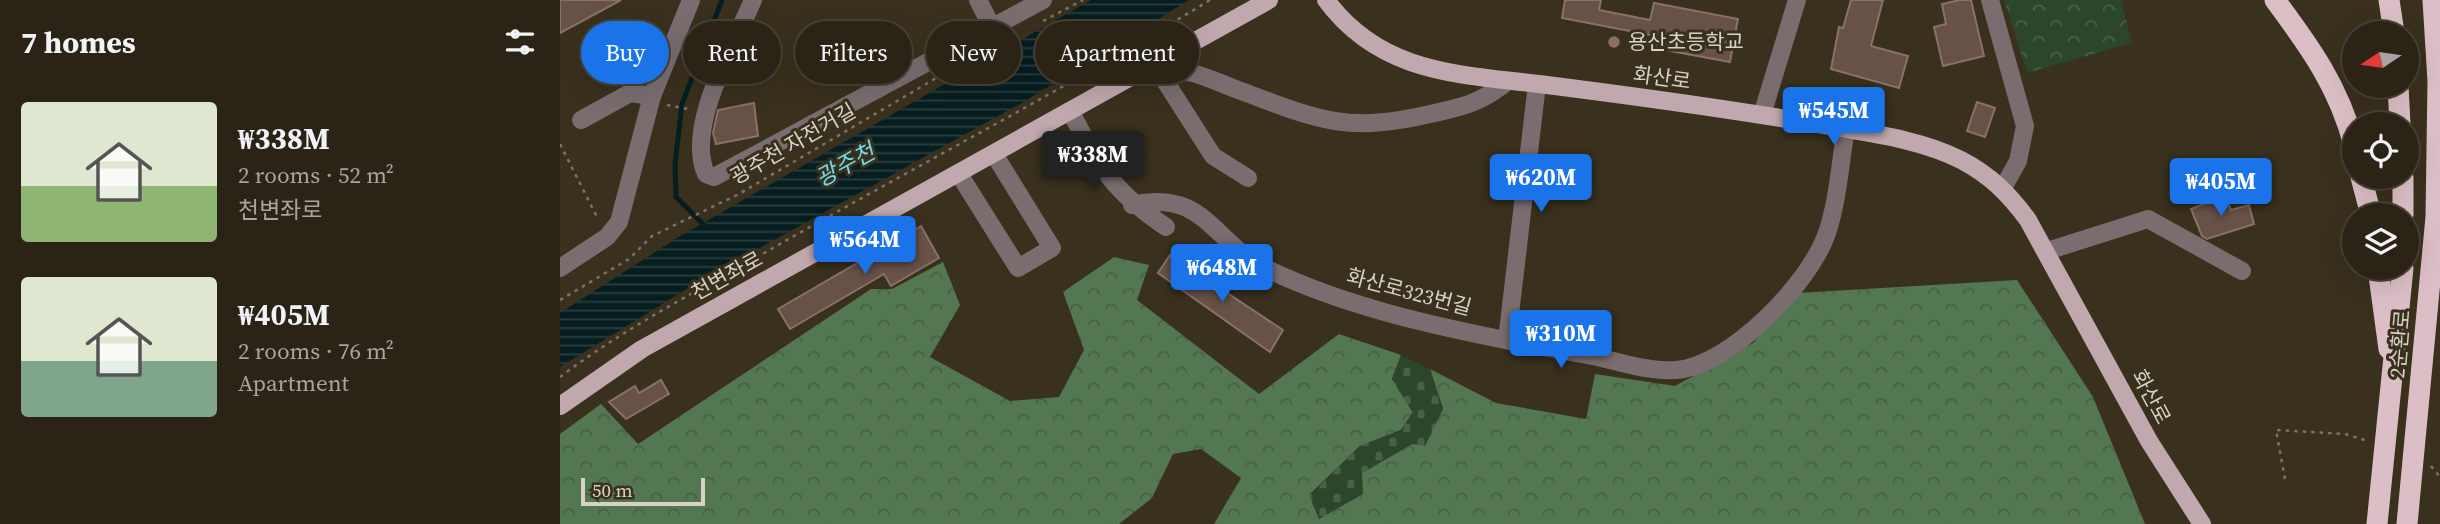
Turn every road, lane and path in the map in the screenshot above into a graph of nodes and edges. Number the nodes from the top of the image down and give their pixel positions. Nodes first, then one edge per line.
1 (691, 0) edge
2 (752, 0) edge
3 (978, 0) edge
4 (1043, 0) edge
5 (1083, 0) edge
6 (1210, 0) edge
7 (1269, 0) edge
8 (1326, 0) edge
9 (1797, 0) edge
10 (1990, 0) edge
11 (2275, 0) edge
12 (2389, 0) edge
13 (2433, 0) edge
14 (989, 21) edge
15 (1007, 21) edge
16 (1041, 21) edge
17 (2392, 21) edge
18 (1199, 41) edge
19 (926, 65) edge
20 (1199, 76) edge
21 (1508, 81) junction
22 (927, 84) edge
23 (1121, 84) edge
24 (1163, 84) edge
25 (1537, 84) junction
26 (659, 101) junction
27 (690, 110) dead end
28 (1070, 111) junction
29 (2343, 112) edge
30 (1762, 114) junction
31 (582, 120) dead end
32 (1846, 129) junction
33 (560, 144) edge
34 (994, 154) junction
35 (959, 174) junction
36 (1248, 178) dead end
37 (2003, 188) junction
38 (1132, 205) junction
39 (1166, 228) dead end
40 (607, 237) junction
41 (2047, 251) junction
42 (560, 268) edge
43 (2242, 271) dead end
44 (2379, 280) edge
45 (2402, 280) edge
46 (560, 300) edge
47 (1507, 340) junction
48 (2393, 375) junction
49 (560, 377) edge
50 (560, 406) edge
51 (2371, 442) dead end
52 (2424, 457) dead end
53 (2440, 477) edge
54 (2285, 480) dead end
55 (2202, 524) edge
56 (2377, 524) edge
57 (2407, 524) edge

1 - 26 street
2 - 19 street
3 - 14 street
4 - 15 street
5 - 16 path
6 - 49 path
7 - 18 main road, 천변좌로
8 - 21 main road, 화산로
9 - 30 street
10 - 37 street
11 - 29 highway
12 - 17 highway
13 - 57 highway, 2순환로
20 - 21 street
21 - 25 main road, 화산로
22 - 46 path, 광주천 자전거길
23 - 28 main road, 천변좌로
24 - 36 street
25 - 30 main road, 화산로
25 - 47 street
26 - 27 path
26 - 31 street
26 - 40 street
28 - 34 main road, 천변좌로
28 - 38 street
30 - 32 main road, 화산로
32 - 37 main road, 화산로
32 - 47 street, 화산로323번길
33 - 40 path
34 - 35 main road, 천변좌로
34 - 35 street
35 - 50 main road, 천변좌로
37 - 41 main road, 화산로
38 - 39 street
38 - 47 street, 화산로323번길
40 - 42 street
41 - 43 street
41 - 55 main road, 화산로
44 - 48 highway
45 - 48 highway, 2순환로
48 - 56 highway, 2순환로
51 - 54 path
52 - 53 path

